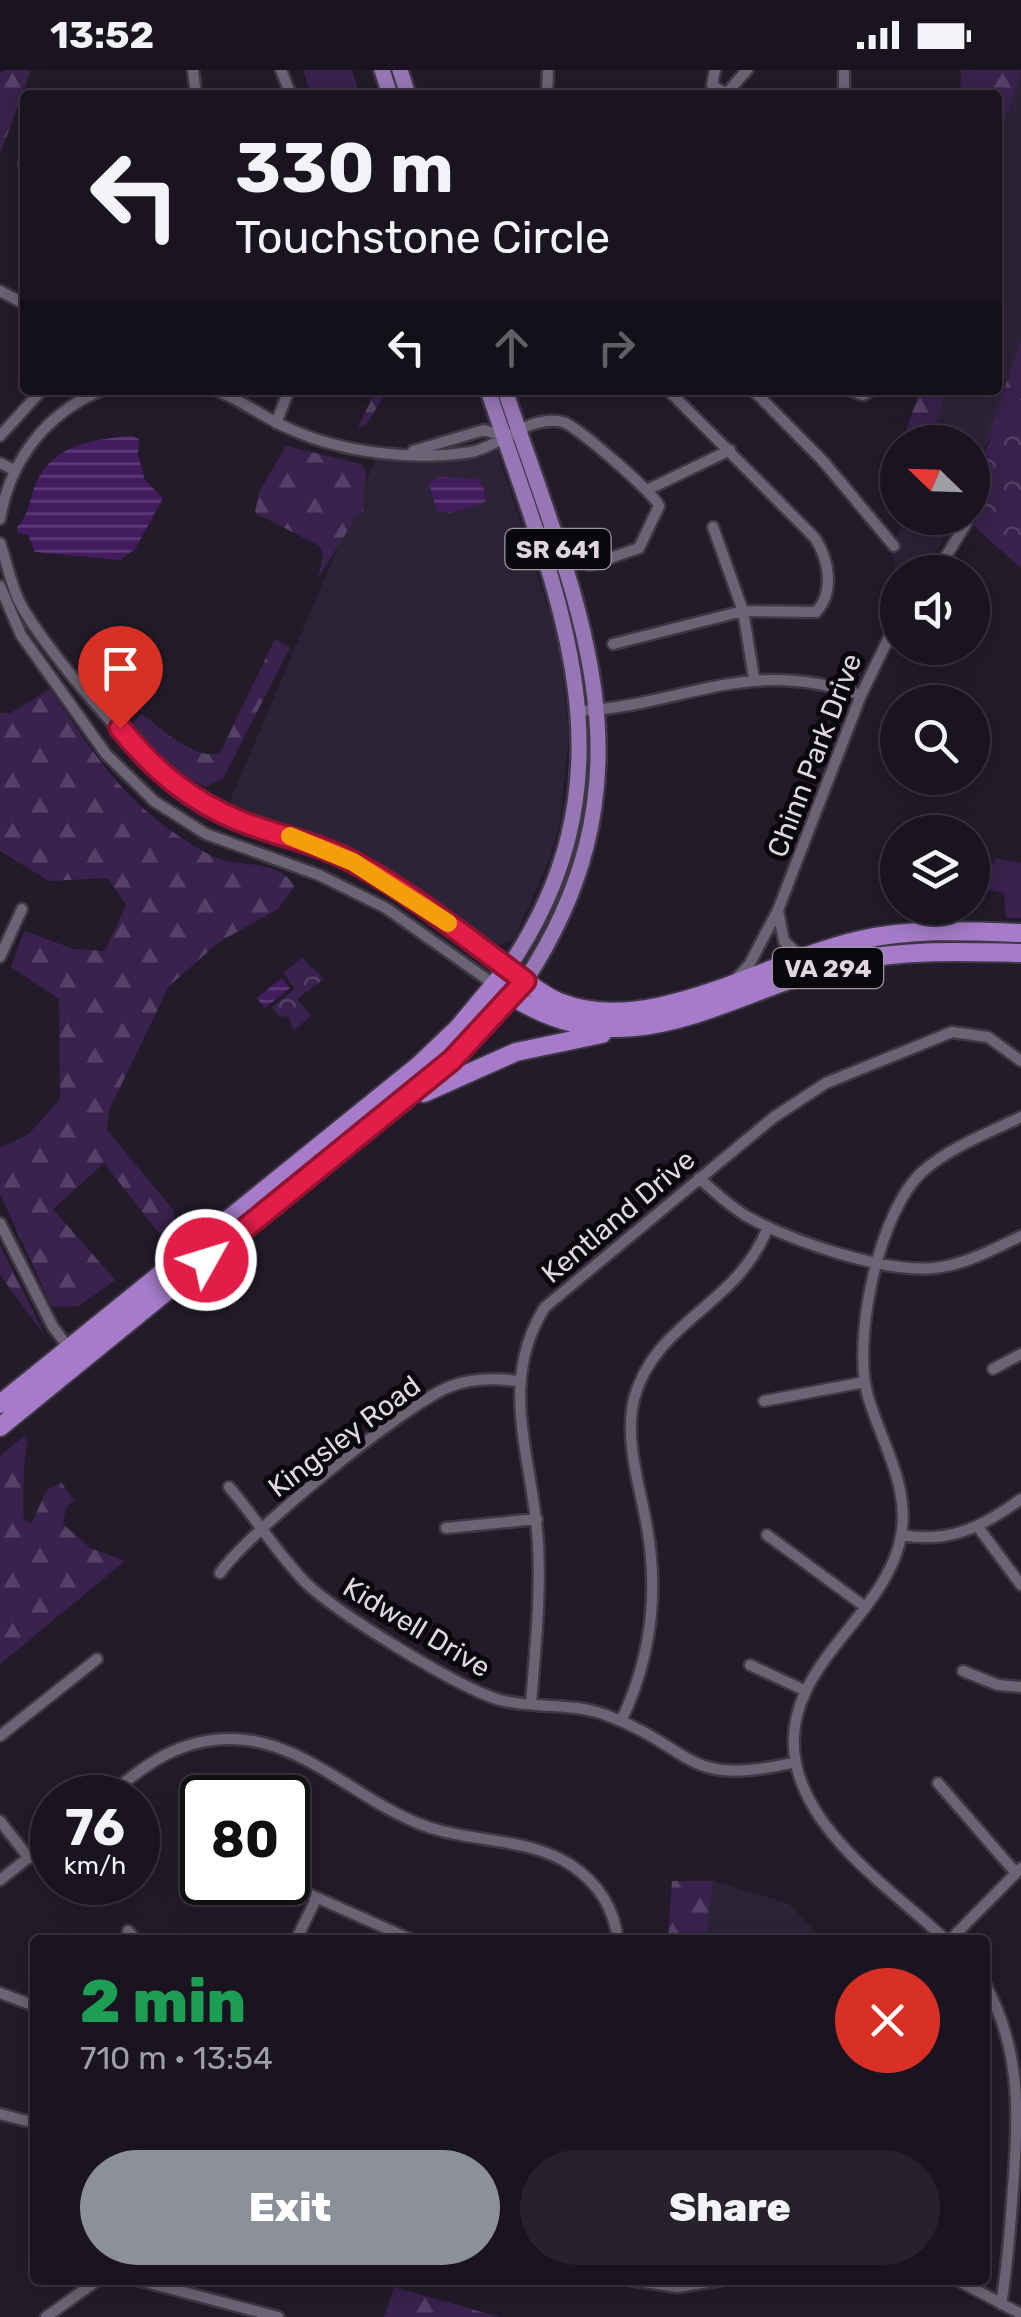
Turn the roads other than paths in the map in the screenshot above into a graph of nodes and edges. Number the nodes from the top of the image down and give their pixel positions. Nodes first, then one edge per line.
1 (746, 70) edge
2 (729, 90) edge
3 (37, 395) edge
4 (89, 395) edge
5 (225, 395) edge
6 (287, 395) edge
7 (491, 395) edge
8 (506, 395) edge
9 (673, 395) edge
10 (758, 395) edge
11 (276, 422) junction
12 (511, 433) junction
13 (0, 436) edge
14 (730, 450) junction
15 (409, 452) junction
16 (0, 463) edge
17 (14, 470) junction
18 (649, 489) junction
19 (0, 519) edge
20 (714, 528) dead end
21 (0, 543) edge
22 (894, 546) dead end
23 (3, 565) edge
24 (590, 565) dead end
25 (0, 586) edge
26 (742, 611) junction
27 (613, 644) dead end
28 (880, 656) edge
29 (754, 678) junction
30 (861, 695) junction
31 (599, 710) junction
32 (580, 711) junction
33 (22, 909) dead end
34 (778, 910) junction
35 (1021, 933) edge
36 (1021, 953) edge
37 (0, 956) edge
38 (801, 957) junction
39 (508, 968) junction
40 (735, 980) junction
41 (525, 981) junction
42 (495, 985) junction
43 (513, 997) junction
44 (644, 1028) junction
45 (1021, 1062) edge
46 (1021, 1117) edge
47 (373, 1124) junction
48 (699, 1178) junction
49 (0, 1224) edge
50 (768, 1227) junction
51 (1021, 1236) edge
52 (879, 1263) junction
53 (1021, 1354) edge
54 (74, 1355) junction
55 (993, 1369) dead end
56 (518, 1381) junction
57 (865, 1382) junction
58 (764, 1401) dead end
59 (0, 1404) edge
60 (0, 1427) edge
61 (228, 1487) dead end
62 (1021, 1499) edge
63 (537, 1520) junction
64 (262, 1527) junction
65 (978, 1527) junction
66 (446, 1528) dead end
67 (902, 1534) junction
68 (767, 1535) dead end
69 (220, 1573) dead end
70 (1021, 1585) edge
71 (864, 1606) junction
72 (97, 1659) dead end
73 (750, 1666) dead end
74 (963, 1671) dead end
75 (1021, 1687) edge
76 (806, 1691) junction
77 (531, 1704) junction
78 (621, 1721) junction
79 (0, 1736) edge
80 (796, 1762) junction
81 (132, 1775) edge
82 (938, 1783) dead end
83 (0, 1820) edge
84 (29, 1858) joint
85 (1018, 1870) edge
86 (0, 1880) edge
87 (310, 1896) edge
88 (316, 1899) junction
89 (298, 1935) edge
90 (400, 1935) edge
91 (616, 1935) edge
92 (943, 1935) edge
93 (953, 1935) edge
94 (0, 1993) edge
95 (990, 1994) edge
96 (30, 2004) edge
97 (0, 2114) edge
98 (30, 2122) edge
99 (1016, 2228) edge
100 (91, 2285) edge
101 (157, 2285) edge
102 (664, 2285) edge
103 (690, 2285) edge
104 (966, 2285) edge
105 (1001, 2304) junction
106 (1021, 2314) edge
107 (46, 2317) edge
108 (278, 2317) edge

1 - 2 street
3 - 13 street
4 - 17 street
5 - 11 street
6 - 11 street
7 - 12 main road, SR 641
8 - 12 main road, SR 641
9 - 14 street
10 - 22 street
11 - 15 street
12 - 15 street
12 - 15 street
12 - 18 street
12 - 31 main road, SR 641
12 - 32 main road, SR 641
14 - 18 street
14 - 26 street
16 - 17 street
17 - 19 street
18 - 24 street
20 - 26 street
21 - 23 street
23 - 39 street
25 - 42 street
26 - 27 street
26 - 29 street
28 - 30 street, Chinn Park Drive
29 - 30 street
29 - 31 street
30 - 34 street, Chinn Park Drive
31 - 32 street
31 - 41 main road, SR 641
32 - 39 main road, SR 641
33 - 37 street
34 - 38 street
34 - 40 street, Chinn Park Drive
35 - 38 highway, VA 294
36 - 44 highway, VA 294
38 - 40 highway, VA 294
39 - 41 highway, VA 294
39 - 42 highway, VA 294
40 - 41 highway, VA 294
41 - 43 highway
42 - 43 highway
42 - 54 highway, VA 294
43 - 44 highway
43 - 47 highway
44 - 47 highway, VA 294
45 - 48 street, Kentland Drive
46 - 52 street
47 - 54 highway, VA 294
48 - 50 street
48 - 56 street, Kentland Drive
49 - 54 street
50 - 52 street
50 - 78 street
51 - 52 street
52 - 57 street
53 - 55 street
54 - 59 highway, VA 294
54 - 60 highway, VA 294
56 - 63 street, Kentland Drive
56 - 64 street, Kingsley Road
57 - 58 street
57 - 67 street
61 - 64 street, Kidwell Drive
62 - 65 street
63 - 66 street
63 - 77 street, Kentland Drive
64 - 69 street, Kingsley Road
64 - 77 street, Kidwell Drive
65 - 67 street
65 - 70 street
67 - 71 street
68 - 71 street
71 - 76 street
72 - 79 street
73 - 76 street
74 - 75 street
76 - 80 street
77 - 78 street, Kidwell Drive
78 - 80 street, Kidwell Drive
80 - 92 street
81 - 91 street
82 - 85 street
83 - 84 street
84 - 86 street
85 - 93 street
87 - 88 street
88 - 89 street
88 - 90 street
94 - 96 street
95 - 99 street
97 - 98 street
99 - 105 street
100 - 107 street
101 - 108 street
102 - 103 street
104 - 105 street
105 - 106 street

